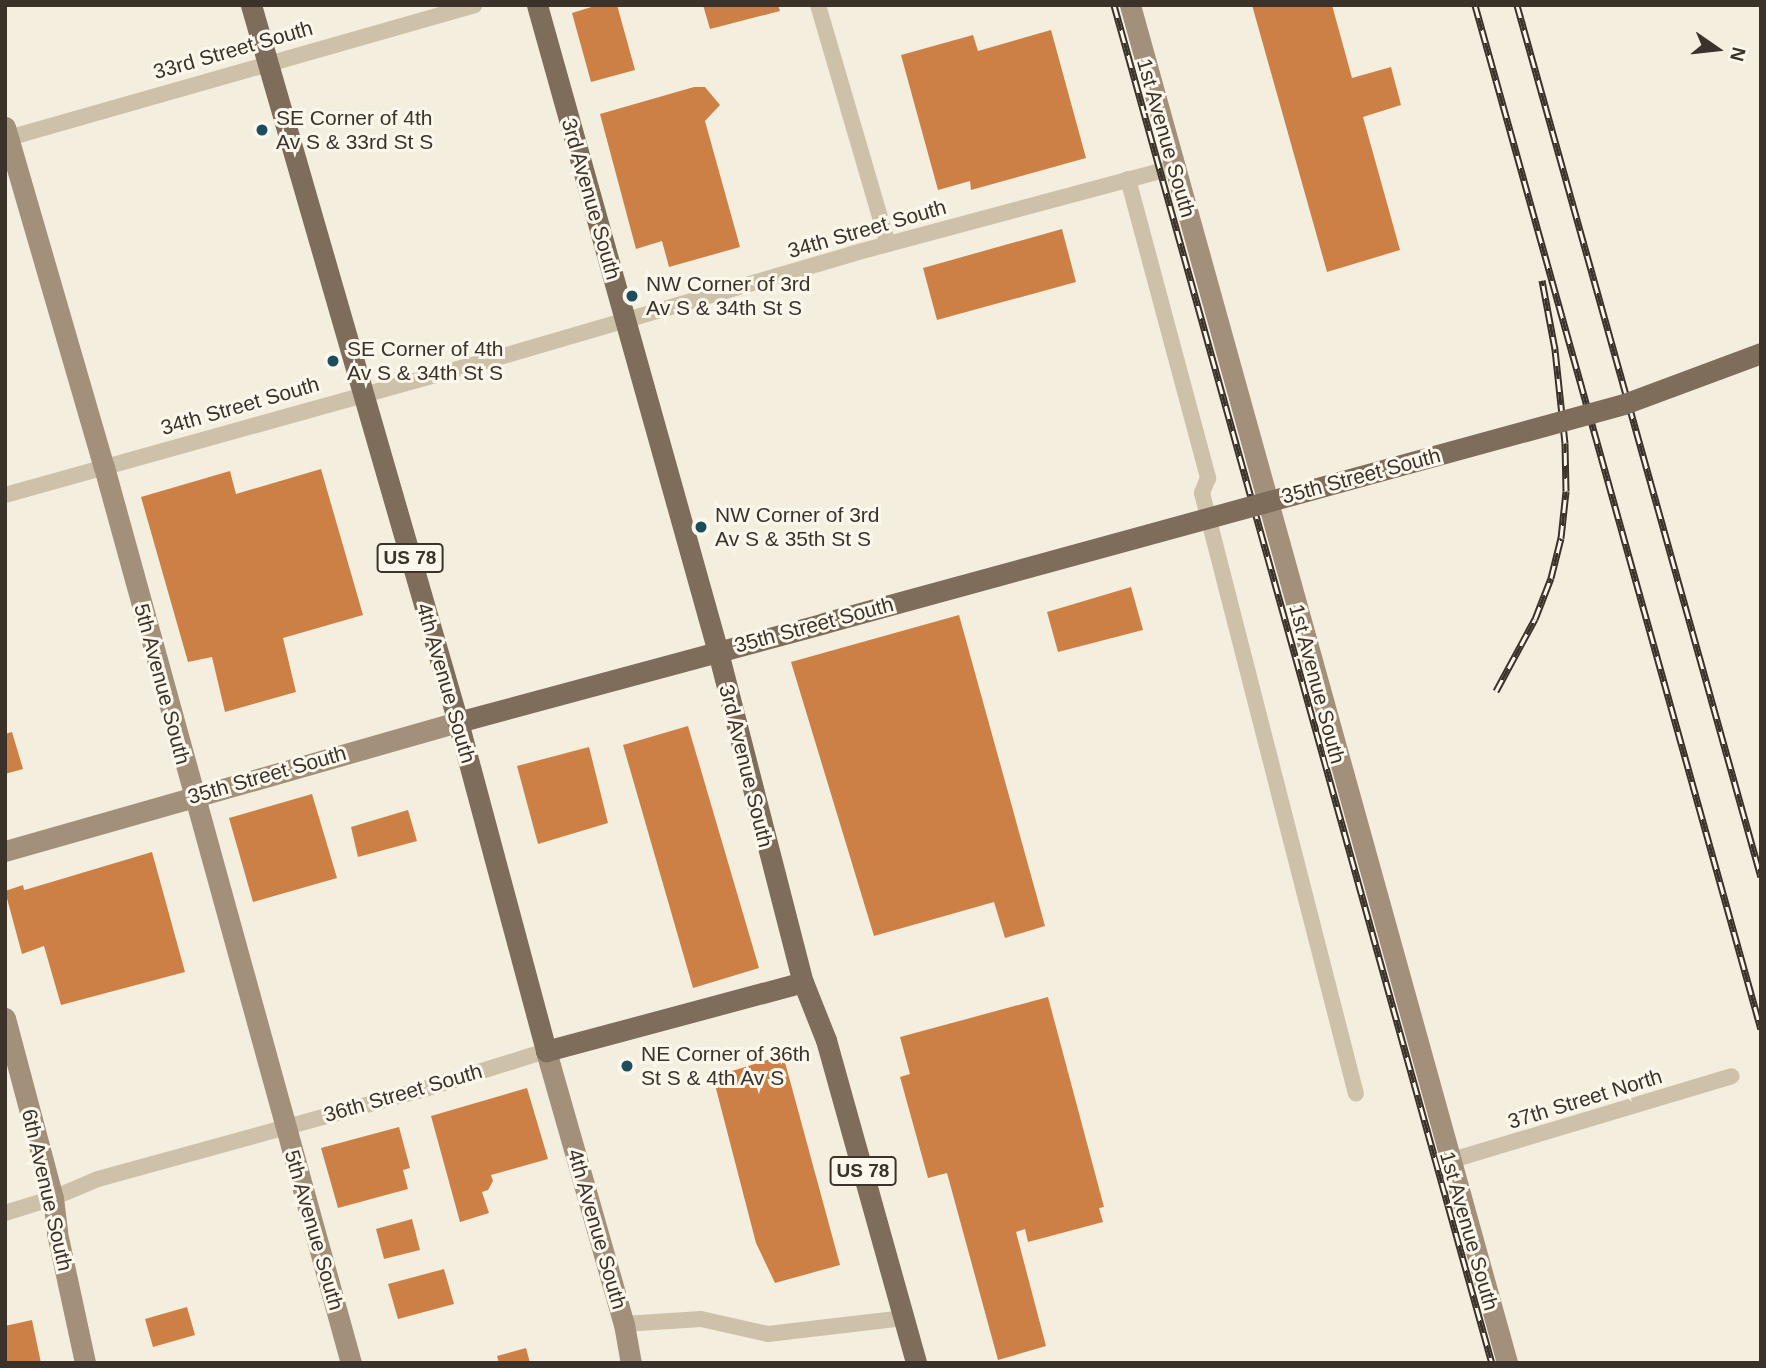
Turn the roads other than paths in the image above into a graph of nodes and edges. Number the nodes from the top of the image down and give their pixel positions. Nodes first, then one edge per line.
1 (250, 5) edge
2 (474, 5) edge
3 (537, 5) edge
4 (818, 5) edge
5 (1130, 5) edge
6 (267, 62) junction
7 (7, 134) edge
8 (1175, 167) junction
9 (1128, 179) junction
10 (888, 244) junction
11 (625, 319) junction
12 (1761, 352) edge
13 (362, 393) junction
14 (104, 467) junction
15 (5, 495) edge
16 (718, 652) junction
17 (458, 722) junction
18 (192, 796) junction
19 (5, 850) edge
20 (803, 982) junction
21 (5, 1018) edge
22 (546, 1051) junction
23 (1732, 1076) dead end
24 (1356, 1094) dead end
25 (284, 1127) junction
26 (1449, 1161) junction
27 (53, 1198) junction
28 (5, 1213) edge
29 (904, 1318) junction
30 (624, 1324) junction
31 (85, 1363) edge
32 (351, 1363) edge
33 (631, 1363) edge
34 (916, 1363) edge
35 (1507, 1363) edge

1 - 6 main road, 4th Avenue South / US 78
2 - 6 street, 33rd Street South
3 - 11 main road, 3rd Avenue South / US 78
4 - 10 street
5 - 8 street, 1st Avenue South
6 - 7 street, 33rd Street South
6 - 13 main road, 4th Avenue South / US 78
7 - 14 street, 5th Avenue South
8 - 9 street, 34th Street South
8 - 26 street, 1st Avenue South
9 - 10 street, 34th Street South
9 - 24 street
10 - 11 street, 34th Street South
11 - 13 street, 34th Street South
11 - 16 main road, 3rd Avenue South / US 78
12 - 16 main road, 35th Street South, bridge
13 - 14 street, 34th Street South
13 - 17 main road, 4th Avenue South / US 78
14 - 15 street, 34th Street South
14 - 18 street, 5th Avenue South
16 - 17 main road, 35th Street South
16 - 20 main road, 3rd Avenue South / US 78
17 - 18 street, 35th Street South
17 - 22 main road, 4th Avenue South / US 78
18 - 19 street, 35th Street South
18 - 25 street, 5th Avenue South
20 - 22 main road, 36th Street South
20 - 29 main road, 3rd Avenue South / US 78
21 - 27 street, 6th Avenue South
22 - 25 street, 36th Street South
22 - 30 street, 4th Avenue South
23 - 26 street, 37th Street North
25 - 27 street, 36th Street South
25 - 32 street, 5th Avenue South
26 - 35 street, 1st Avenue South
27 - 28 street, 36th Street South
27 - 31 street, 6th Avenue South
29 - 30 street
29 - 34 main road, 3rd Avenue South / US 78
30 - 33 street, 4th Avenue South

